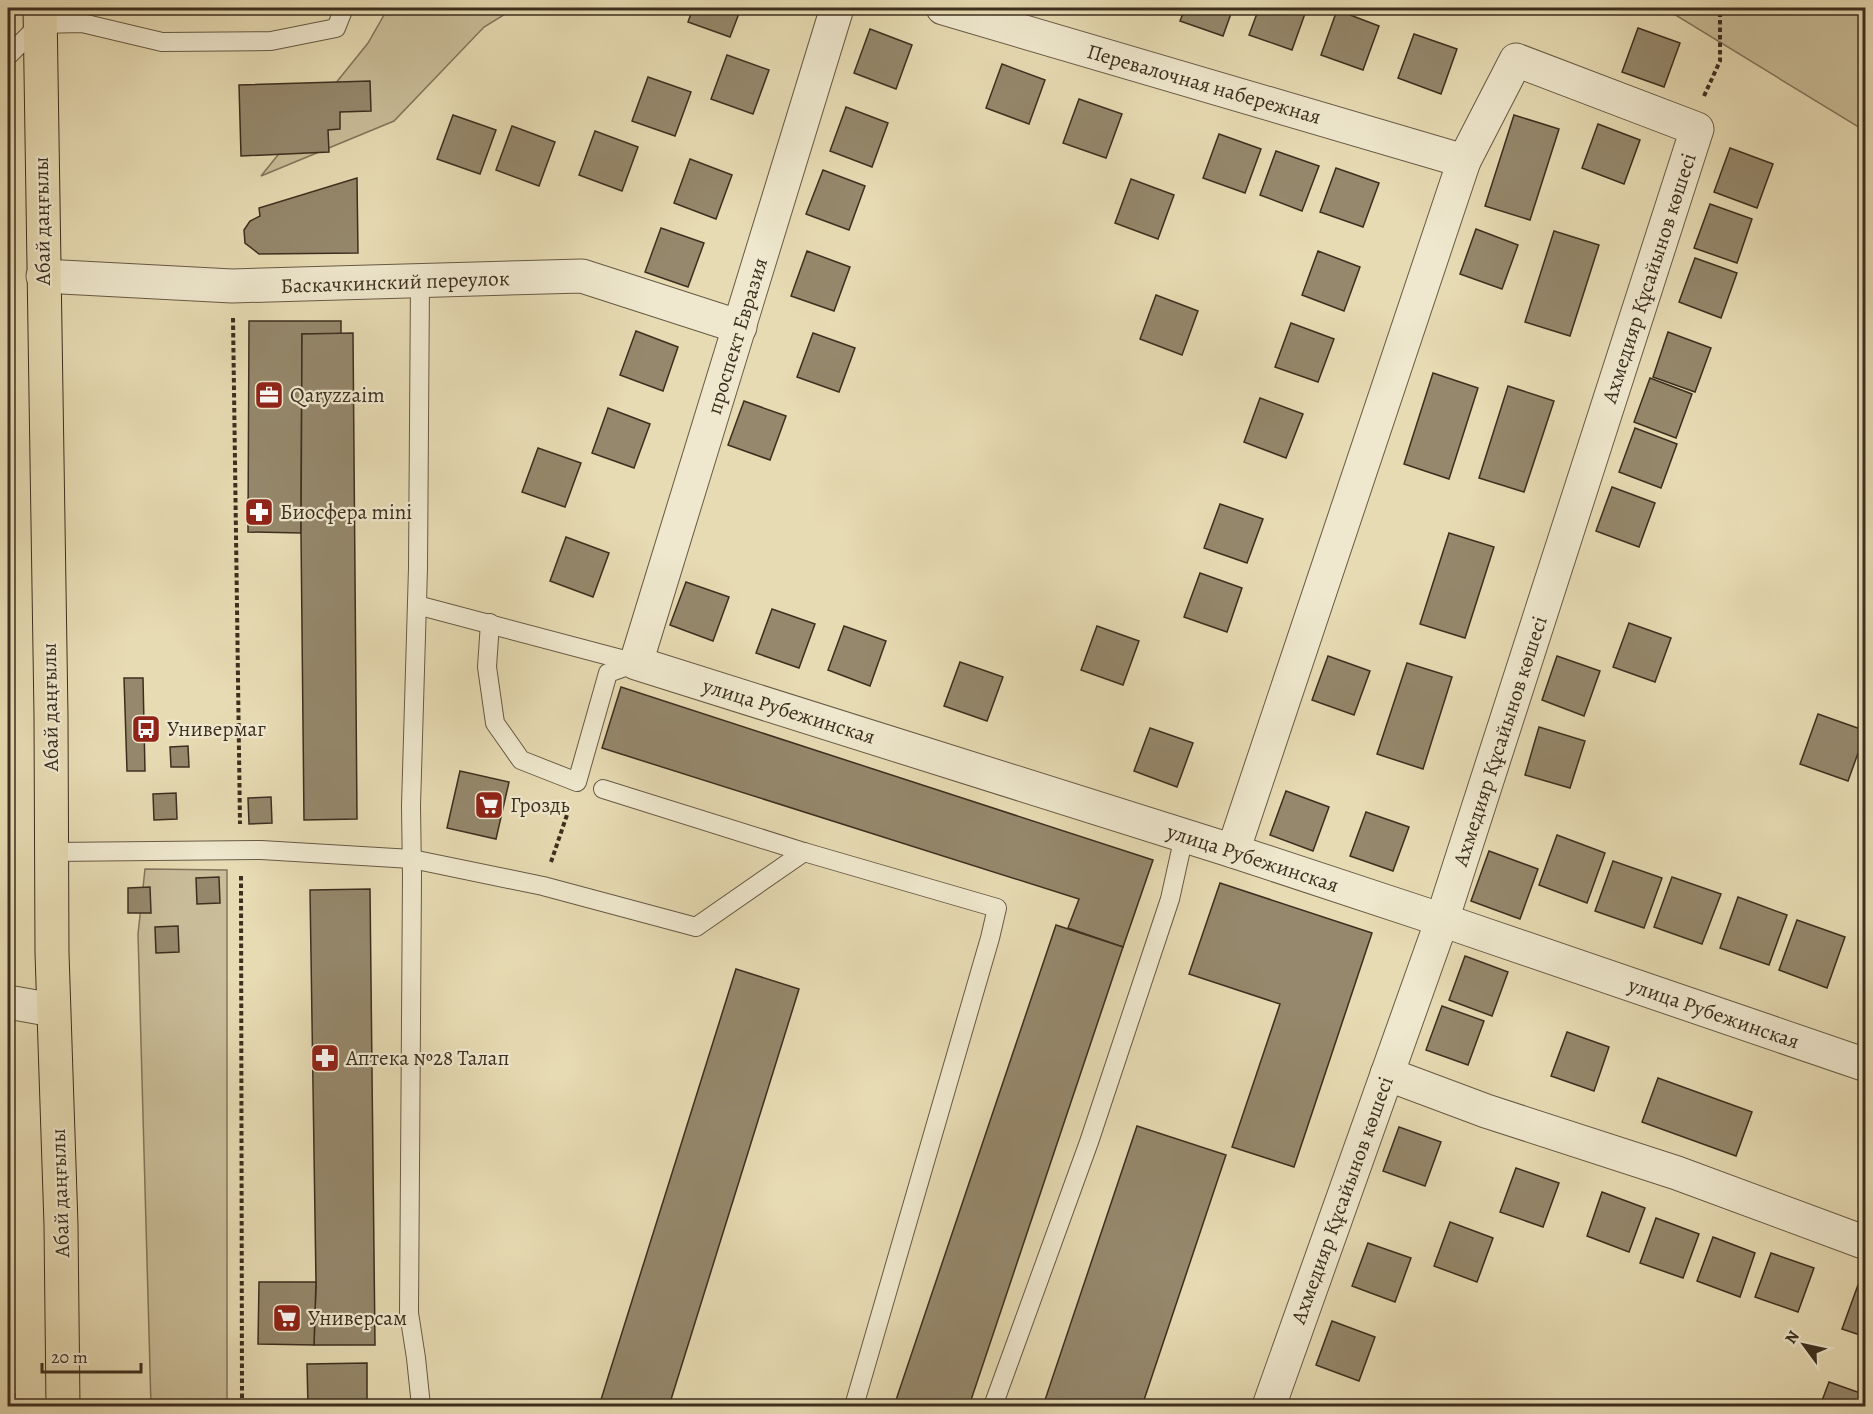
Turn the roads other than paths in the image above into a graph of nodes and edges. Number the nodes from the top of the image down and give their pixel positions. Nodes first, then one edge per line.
1 (344, 8) edge
2 (837, 8) edge
3 (943, 8) edge
4 (40, 16) edge
5 (8, 56) edge
6 (1464, 161) junction
7 (43, 276) junction
8 (420, 282) junction
9 (740, 327) junction
10 (417, 605) junction
11 (489, 623) junction
12 (636, 663) junction
13 (603, 789) dead end
14 (1184, 836) junction
15 (1233, 851) junction
16 (51, 852) junction
17 (804, 852) junction
18 (412, 859) junction
19 (1442, 920) junction
20 (8, 1002) edge
21 (53, 1010) junction
22 (1866, 1065) edge
23 (1387, 1074) junction
24 (1866, 1243) edge
25 (63, 1407) edge
26 (421, 1407) edge
27 (854, 1407) edge
28 (993, 1407) edge
29 (1269, 1407) edge

1 - 4 lane
2 - 9 street, проспект Евразия
3 - 6 street, Перевалочная набережная
4 - 5 lane
4 - 7 main road, Абай даңғылы
6 - 15 street, Ахмедияр Құсайынов көшесі
6 - 19 street, Ахмедияр Құсайынов көшесі
7 - 8 street, Баскачкинский переулок
7 - 16 main road, Абай даңғылы
8 - 9 street, Баскачкинский переулок
8 - 10 lane
9 - 12 street, проспект Евразия
10 - 11 lane
10 - 18 lane
11 - 12 lane
11 - 12 lane
12 - 14 street, улица Рубежинская
13 - 17 lane
14 - 15 street, улица Рубежинская
14 - 28 lane
15 - 19 street, улица Рубежинская
16 - 18 lane
16 - 21 main road, Абай даңғылы
17 - 18 lane
17 - 27 lane
18 - 26 lane
19 - 22 street, улица Рубежинская
19 - 23 street, Ахмедияр Құсайынов көшесі
20 - 21 street
21 - 25 main road, Абай даңғылы
23 - 24 street
23 - 29 street, Ахмедияр Құсайынов көшесі

